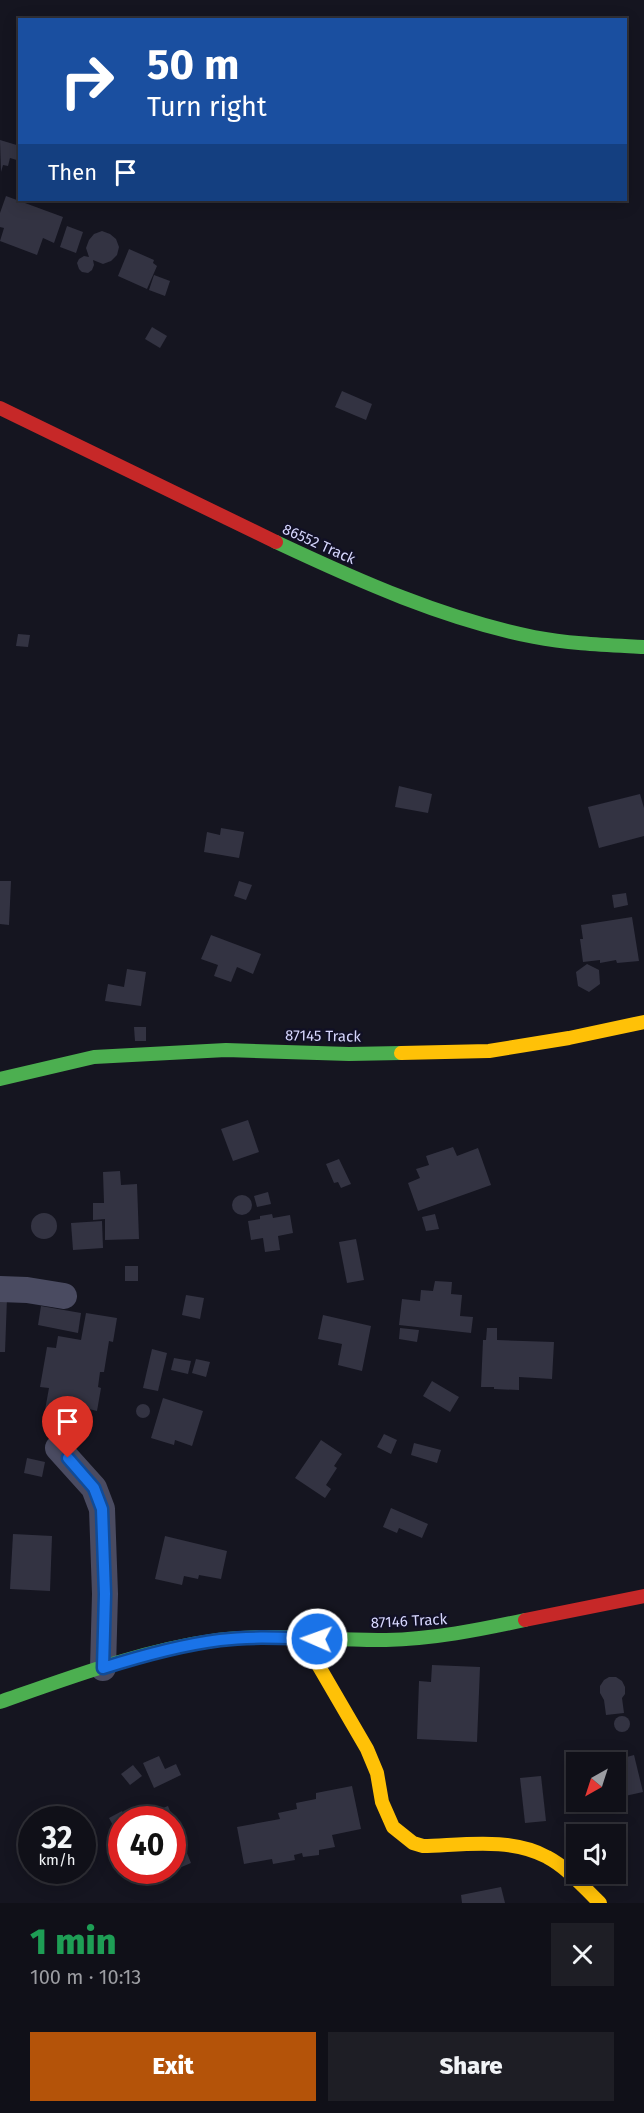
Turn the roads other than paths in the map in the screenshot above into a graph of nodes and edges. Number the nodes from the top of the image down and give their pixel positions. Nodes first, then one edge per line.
1 (0, 408) edge
2 (644, 647) edge
3 (644, 1022) edge
4 (0, 1079) edge
5 (0, 1289) edge
6 (64, 1296) dead end
7 (58, 1448) dead end
8 (644, 1596) edge
9 (303, 1639) junction
10 (103, 1668) junction
11 (0, 1702) edge
12 (600, 1903) edge

1 - 2 street, 86552 Track
3 - 4 street, 87145 Track
5 - 6 street
7 - 10 street
8 - 9 street, 87146 Track
9 - 10 street, 87146 Track
9 - 12 street
10 - 11 street, 87146 Track

